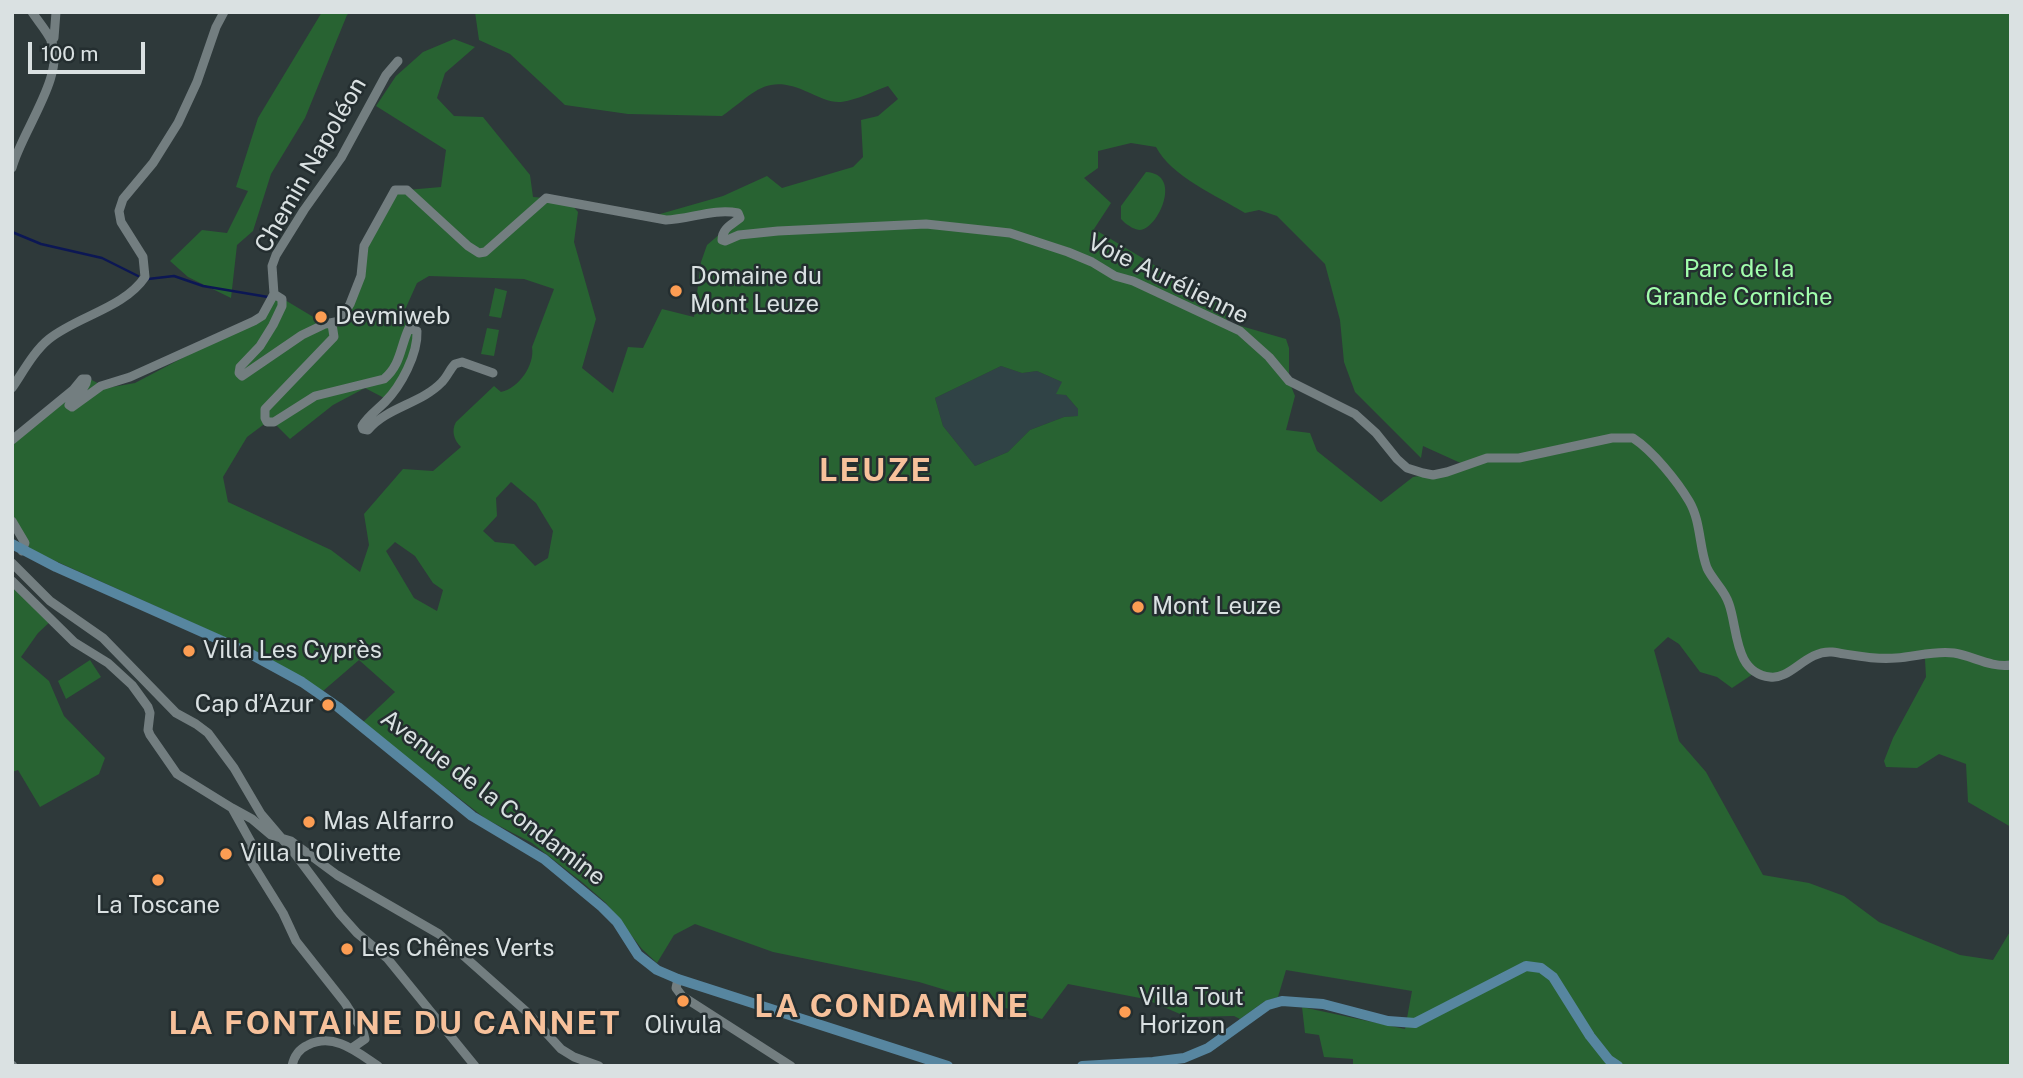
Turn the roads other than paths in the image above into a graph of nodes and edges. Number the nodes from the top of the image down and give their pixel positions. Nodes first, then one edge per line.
1 (32, 12) edge
2 (57, 12) edge
3 (224, 12) edge
4 (51, 41) junction
5 (398, 61) dead end
6 (12, 168) edge
7 (274, 294) junction
8 (332, 324) junction
9 (493, 373) dead end
10 (12, 388) edge
11 (12, 440) edge
12 (12, 522) edge
13 (12, 544) edge
14 (22, 551) junction
15 (12, 563) edge
16 (12, 581) edge
17 (2011, 665) edge
18 (232, 808) junction
19 (281, 837) junction
20 (678, 979) junction
21 (352, 1048) junction
22 (292, 1066) edge
23 (378, 1066) edge
24 (475, 1066) edge
25 (599, 1066) edge
26 (791, 1066) edge
27 (948, 1066) edge
28 (1082, 1066) edge
29 (1618, 1066) edge

1 - 4 street
2 - 4 street
3 - 10 street
4 - 6 street
5 - 7 street, Chemin Napoléon
7 - 8 street, Chemin Napoléon
7 - 11 street
8 - 9 street
8 - 17 street, Voie Aurélienne
12 - 14 street
13 - 14 main road, Avenue de la Condamine
14 - 20 main road, Avenue de la Condamine
15 - 19 street
16 - 18 street
18 - 19 street
18 - 21 street
19 - 24 street
19 - 25 street
20 - 26 street
20 - 27 main road, Avenue de la Condamine
21 - 22 street
21 - 23 street
28 - 29 main road

